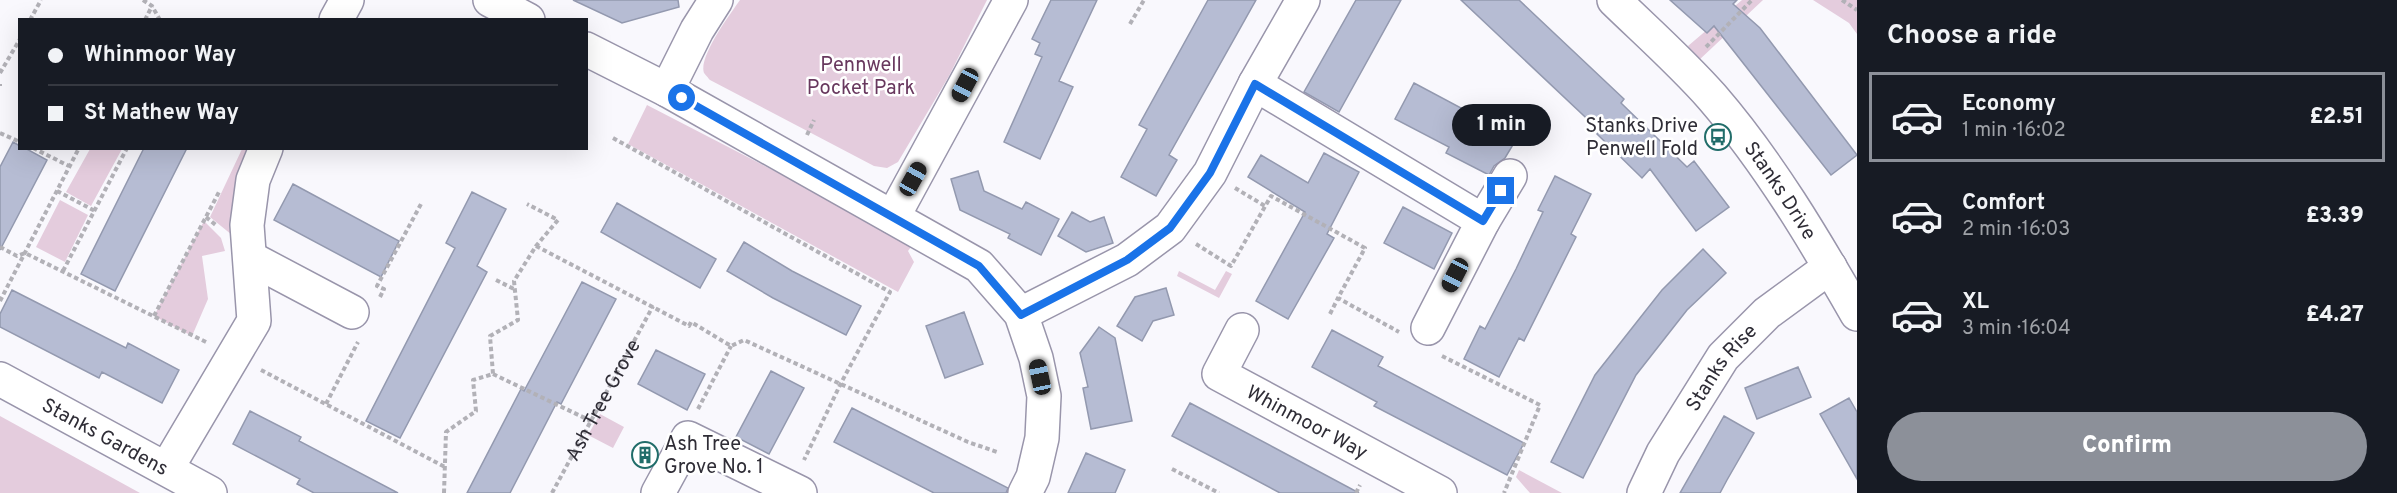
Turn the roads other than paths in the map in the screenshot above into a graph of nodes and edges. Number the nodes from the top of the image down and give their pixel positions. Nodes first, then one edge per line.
1 (347, 0) edge
2 (490, 0) edge
3 (716, 0) edge
4 (1011, 0) edge
5 (1303, 0) edge
6 (1614, 0) edge
7 (337, 18) edge
8 (524, 18) edge
9 (588, 50) edge
10 (1255, 84) junction
11 (667, 90) junction
12 (265, 150) edge
13 (1510, 176) dead end
14 (893, 217) junction
15 (1483, 221) junction
16 (250, 258) junction
17 (1830, 267) junction
18 (352, 312) dead end
19 (1857, 314) edge
20 (1021, 315) junction
21 (1242, 330) dead end
22 (1424, 337) road end
23 (0, 379) edge
24 (167, 468) junction
25 (795, 490) edge
26 (210, 493) edge
27 (658, 493) edge
28 (1025, 493) edge
29 (1440, 493) edge
30 (1644, 493) edge

1 - 7 street
2 - 8 street
3 - 11 street
4 - 14 street
5 - 10 street
6 - 17 street, Stanks Drive
9 - 11 street
10 - 15 street
10 - 20 street
11 - 14 street
12 - 16 street
13 - 15 street
14 - 20 street
15 - 22 street
16 - 18 street
16 - 24 street
17 - 19 street, Stanks Drive
17 - 30 street, Stanks Rise
20 - 28 street
21 - 29 street, Whinmoor Way
23 - 24 street, Stanks Gardens
24 - 26 street, Stanks Gardens
25 - 27 street

